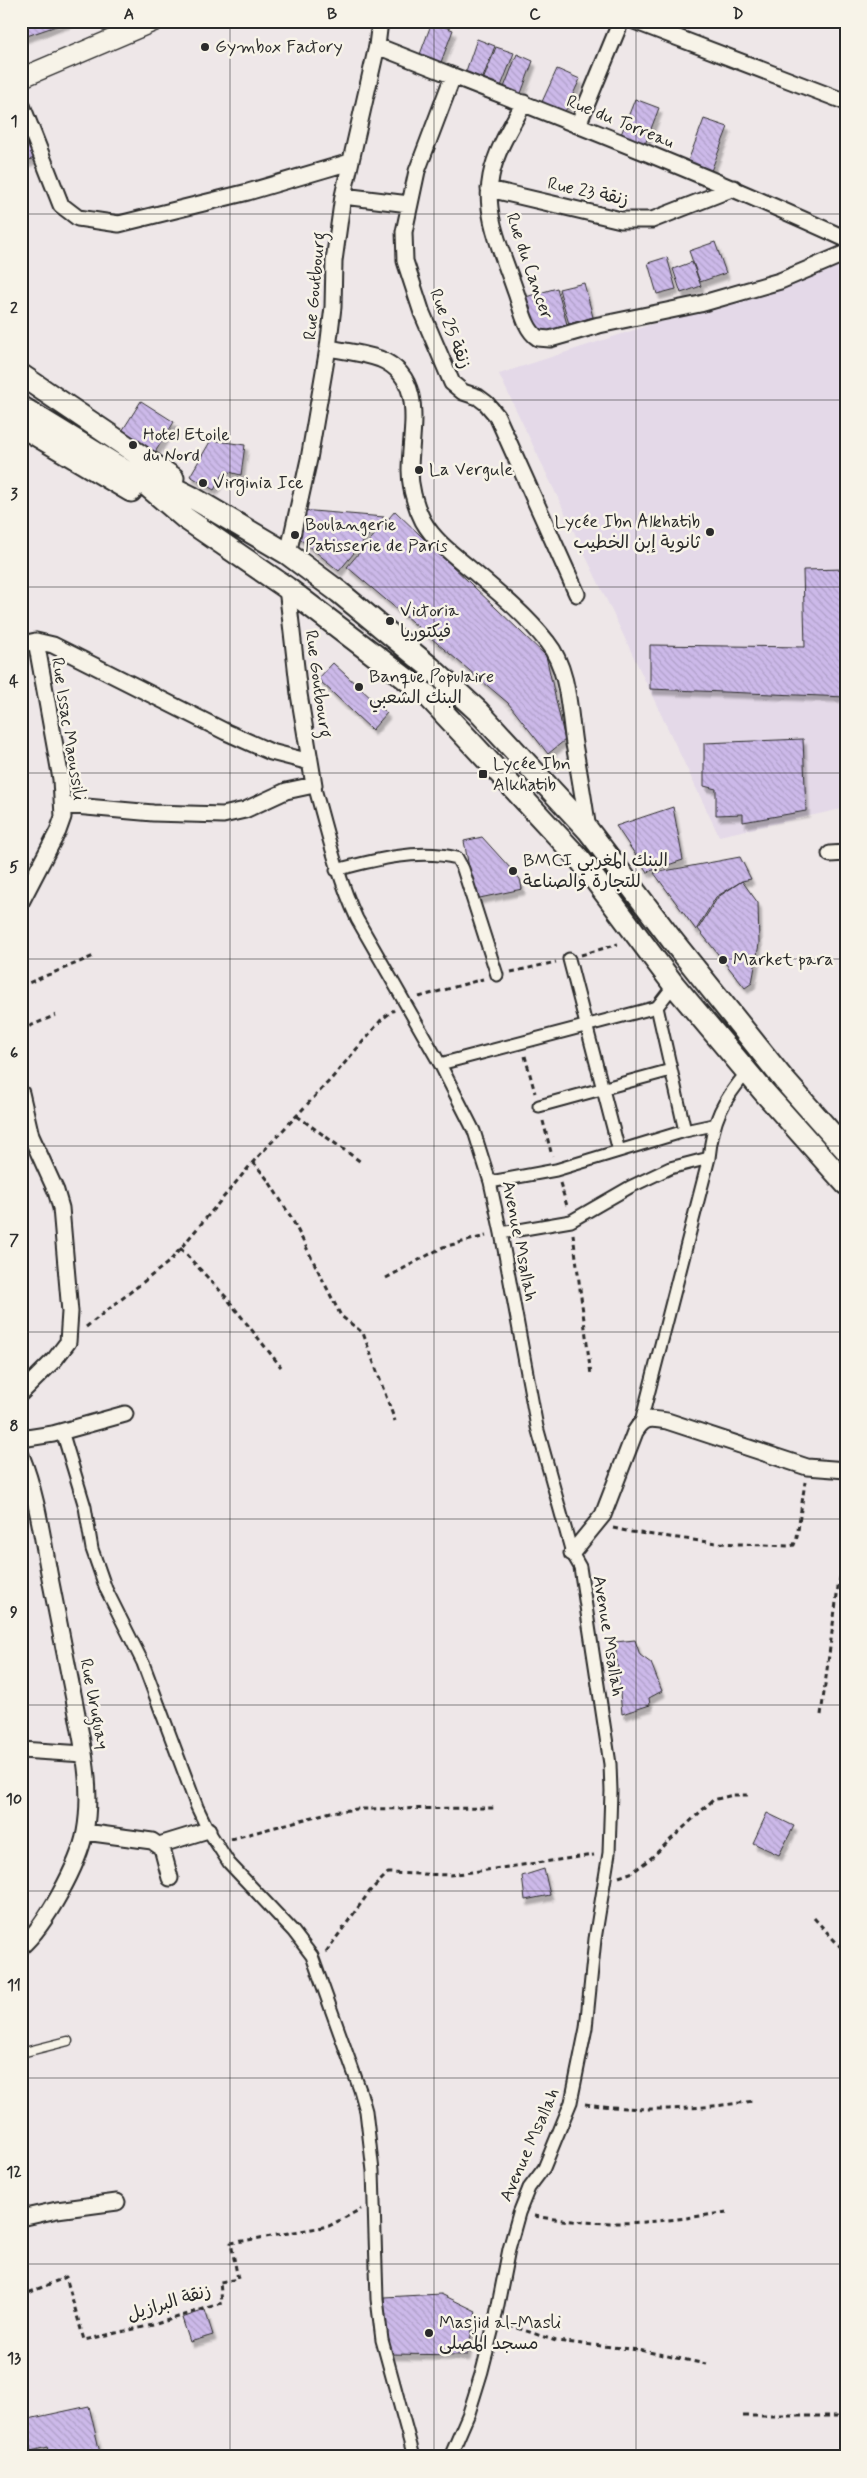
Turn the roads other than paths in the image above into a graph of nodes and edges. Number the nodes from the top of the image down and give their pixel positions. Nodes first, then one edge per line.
1 (155, 21) edge
2 (380, 21) edge
3 (621, 21) edge
4 (634, 21) edge
5 (376, 46) junction
6 (453, 76) junction
7 (21, 78) edge
8 (846, 102) edge
9 (21, 103) edge
10 (524, 103) junction
11 (578, 125) junction
12 (350, 162) junction
13 (734, 188) junction
14 (489, 189) junction
15 (343, 196) junction
16 (409, 204) junction
17 (846, 239) edge
18 (846, 253) edge
19 (328, 348) junction
20 (21, 376) edge
21 (21, 393) edge
22 (21, 407) edge
23 (21, 426) edge
24 (193, 498) junction
25 (185, 518) junction
26 (288, 554) junction
27 (286, 588) junction
28 (577, 594) dead end
29 (27, 641) edge
30 (310, 762) junction
31 (314, 785) junction
32 (64, 805) junction
33 (588, 830) junction
34 (846, 853) edge
35 (830, 854) dead end
36 (336, 870) junction
37 (21, 902) edge
38 (569, 959) road end
39 (497, 975) road end
40 (674, 985) junction
41 (657, 1007) junction
42 (586, 1026) junction
43 (440, 1064) junction
44 (671, 1070) junction
45 (747, 1072) junction
46 (603, 1089) junction
47 (21, 1093) edge
48 (539, 1106) dead end
49 (713, 1125) junction
50 (685, 1131) junction
51 (846, 1150) edge
52 (619, 1151) junction
53 (709, 1158) junction
54 (490, 1182) junction
55 (846, 1184) edge
56 (501, 1233) junction
57 (21, 1393) edge
58 (125, 1414) dead end
59 (641, 1422) junction
60 (62, 1431) junction
61 (21, 1438) edge
62 (21, 1455) edge
63 (846, 1470) edge
64 (572, 1553) junction
65 (21, 1750) edge
66 (84, 1754) junction
67 (208, 1830) junction
68 (85, 1832) junction
69 (159, 1845) junction
70 (170, 1878) dead end
71 (21, 1947) edge
72 (68, 2041) dead end
73 (21, 2054) edge
74 (117, 2202) dead end
75 (21, 2218) edge
76 (414, 2457) edge
77 (450, 2457) edge

1 - 7 street
2 - 5 street, Rue Goutbourg
3 - 11 street
4 - 8 street
5 - 6 street, Rue du Torreau
5 - 12 street, Rue Goutbourg
6 - 10 street, Rue du Torreau
6 - 16 street, Rue 25 زنقة
9 - 12 street
10 - 11 street, Rue du Torreau
10 - 14 street, Rue du Cancer
11 - 13 street, Rue du Torreau
12 - 15 street, Rue Goutbourg
13 - 14 street, Rue 23 زنقة
13 - 17 street, Rue du Torreau
14 - 18 street, Rue du Cancer
15 - 16 street
15 - 19 street, Rue Goutbourg
16 - 28 street, Rue 25 زنقة
19 - 26 street, Rue Goutbourg
19 - 33 street
20 - 24 main road
21 - 24 main road
22 - 25 main road
23 - 25 main road
24 - 26 main road
25 - 27 main road
26 - 33 main road
27 - 30 street, Rue Goutbourg
27 - 40 main road
29 - 30 street
29 - 32 street, Rue Issac Maoussili
30 - 31 street, Rue Goutbourg
31 - 32 street
31 - 36 street, Avenue Msallah
32 - 37 street, Rue Issac Maoussili
33 - 51 main road
34 - 35 street
36 - 39 street
36 - 43 street, Avenue Msallah
38 - 42 street
40 - 41 street
40 - 45 main road
41 - 42 street
41 - 44 street
42 - 43 street
42 - 46 street
43 - 54 street, Avenue Msallah
44 - 46 street
44 - 50 street
45 - 49 street
45 - 55 main road
46 - 48 street
46 - 52 street
47 - 57 street
49 - 50 street
49 - 53 street
50 - 52 street
52 - 54 street
53 - 56 street
53 - 59 street
54 - 56 street, Avenue Msallah
56 - 64 street, Avenue Msallah
58 - 60 street
59 - 63 street
59 - 64 street
60 - 61 street
60 - 67 street
62 - 66 street, Rue Uruguay
64 - 77 street, Avenue Msallah
65 - 66 street
66 - 68 street, Rue Uruguay
67 - 69 street
67 - 76 street
68 - 69 street
68 - 71 street, Rue Uruguay
69 - 70 street
72 - 73 lane
74 - 75 street

